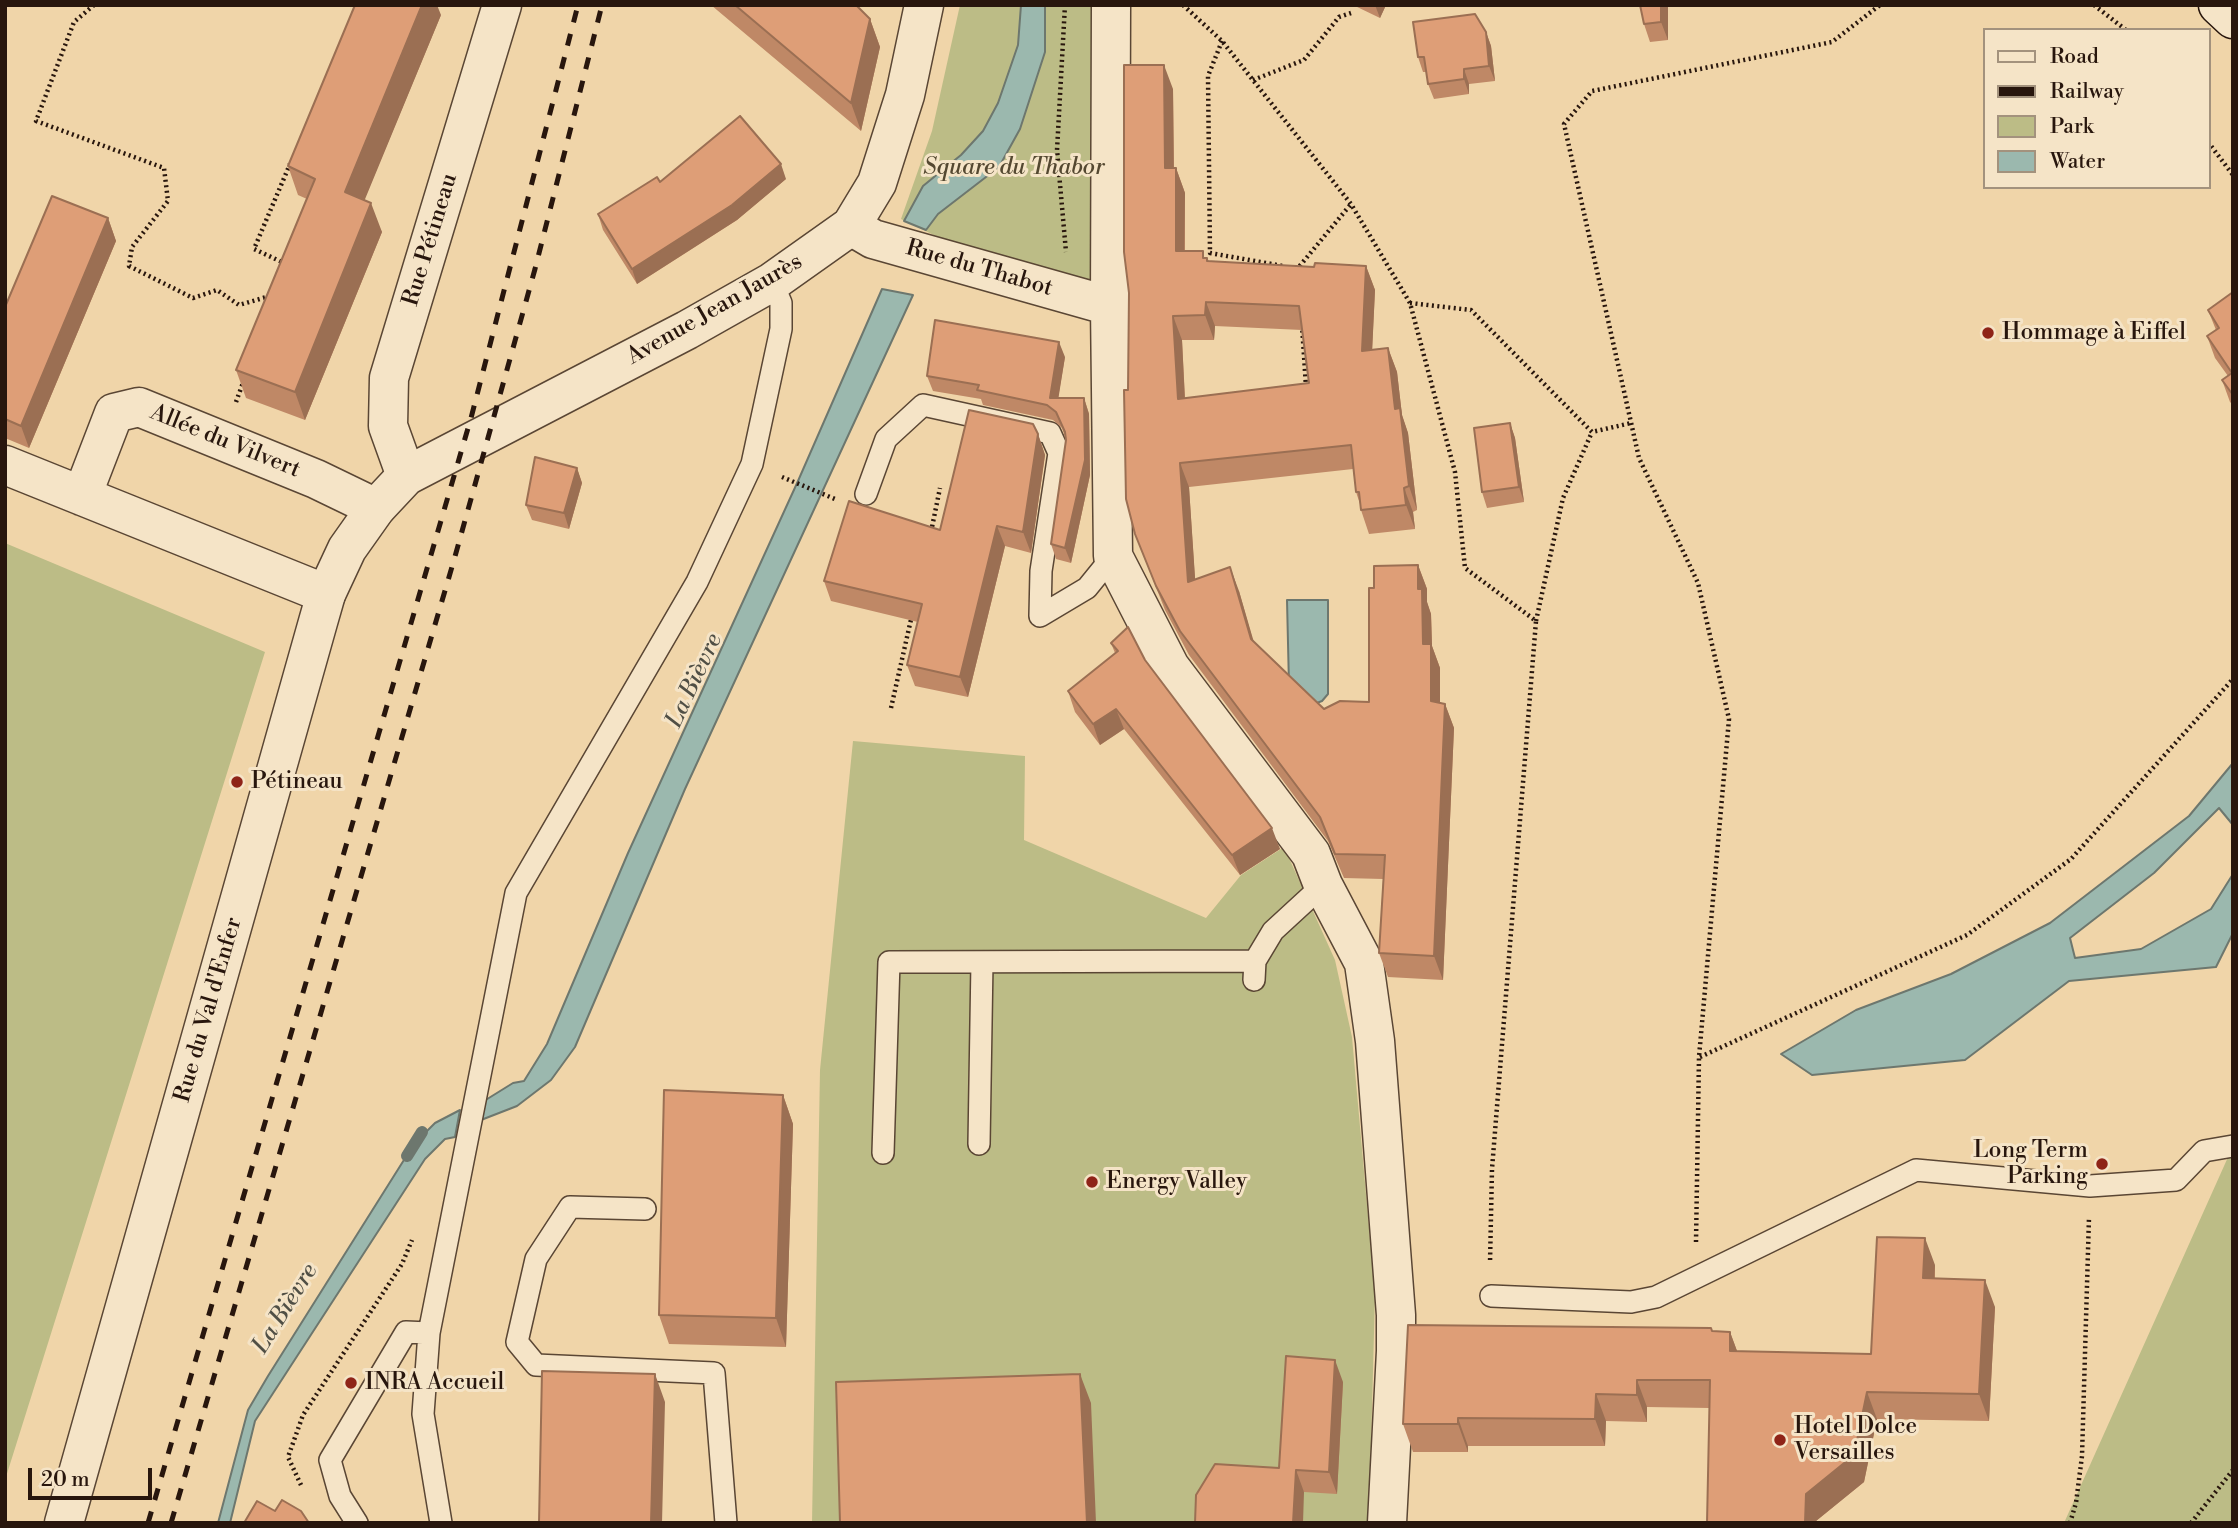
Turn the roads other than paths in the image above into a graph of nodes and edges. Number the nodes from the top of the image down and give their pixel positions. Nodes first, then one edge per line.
1 (502, 5) edge
2 (924, 5) edge
3 (1111, 5) edge
4 (2218, 5) edge
5 (2233, 19) edge
6 (851, 226) junction
7 (772, 282) junction
8 (1110, 306) junction
9 (5, 464) edge
10 (406, 476) junction
11 (866, 494) dead end
12 (82, 496) junction
13 (376, 508) junction
14 (1113, 556) junction
15 (326, 594) junction
16 (1323, 885) junction
17 (982, 962) junction
18 (979, 1144) dead end
19 (2233, 1146) edge
20 (883, 1153) dead end
21 (645, 1209) dead end
22 (1491, 1296) road end
23 (429, 1333) junction
24 (64, 1523) edge
25 (357, 1523) edge
26 (441, 1523) edge
27 (726, 1523) edge
28 (1387, 1523) edge

1 - 10 street, Rue Pétineau
2 - 6 street, Avenue Jean Jaurès
3 - 8 street
4 - 5 street
6 - 7 street, Avenue Jean Jaurès
6 - 8 street, Rue du Thabot
7 - 10 street, Avenue Jean Jaurès
7 - 23 lane
8 - 14 street
9 - 12 street
10 - 13 street, Avenue Jean Jaurès
11 - 14 lane
12 - 13 street, Allée du Vilvert
12 - 15 street
13 - 15 street, Rue du Val d'Enfer
14 - 16 street
15 - 24 street, Rue du Val d'Enfer
16 - 17 lane
16 - 28 street
17 - 18 lane
17 - 20 lane
19 - 22 lane
21 - 27 lane
23 - 25 lane
23 - 26 lane

